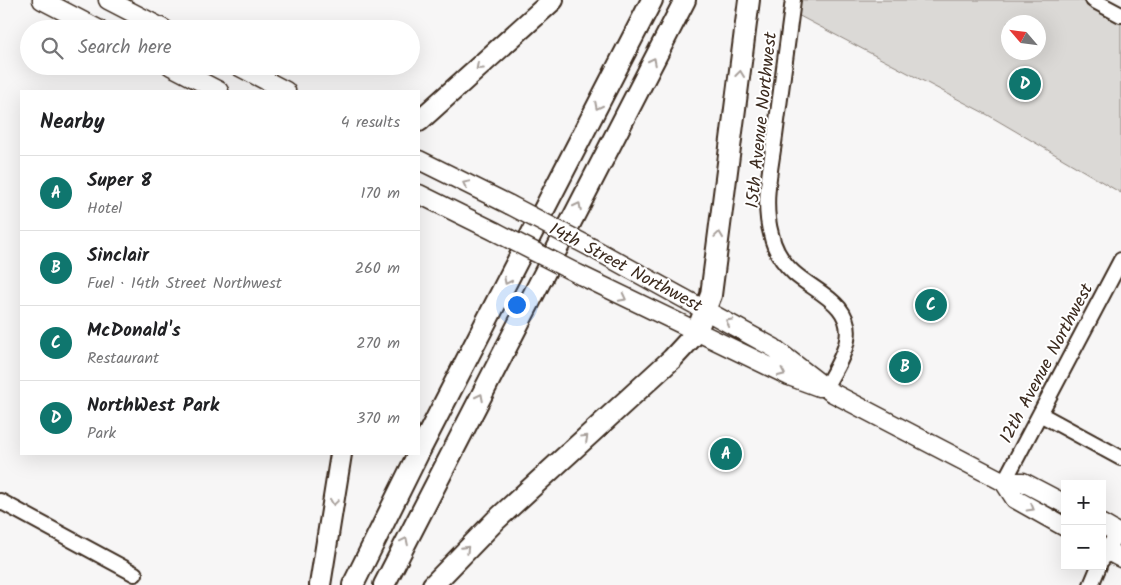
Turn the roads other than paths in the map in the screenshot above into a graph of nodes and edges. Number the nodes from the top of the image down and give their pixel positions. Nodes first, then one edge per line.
1 (35, 0) edge
2 (42, 0) edge
3 (108, 0) edge
4 (553, 0) edge
5 (652, 0) edge
6 (685, 0) edge
7 (749, 0) edge
8 (793, 0) edge
9 (1093, 0) edge
10 (69, 14) junction
11 (1121, 15) edge
12 (81, 20) edge
13 (147, 20) edge
14 (188, 75) edge
15 (255, 75) edge
16 (217, 90) edge
17 (284, 90) edge
18 (420, 120) edge
19 (420, 160) edge
20 (420, 194) edge
21 (1121, 260) edge
22 (706, 310) junction
23 (696, 332) junction
24 (825, 388) junction
25 (1040, 414) junction
26 (420, 449) edge
27 (341, 455) edge
28 (417, 455) edge
29 (1121, 458) edge
30 (1004, 482) junction
31 (0, 501) edge
32 (1061, 502) edge
33 (1062, 525) edge
34 (1113, 530) edge
35 (1108, 554) edge
36 (1097, 570) edge
37 (136, 574) dead end
38 (320, 585) edge
39 (353, 585) edge
40 (384, 585) edge
41 (433, 585) edge
42 (1090, 585) edge

1 - 10 main road
2 - 10 main road
3 - 13 main road
4 -> 18 highway
5 -> 26 highway
40 -> 6 highway
22 -> 7 highway
8 - 24 street, 15th Avenue Northwest
9 - 11 street
10 - 12 main road
14 - 16 main road
15 - 17 main road
22 -> 19 main road, 14th Street Northwest, bridge
20 -> 23 main road, 14th Street Northwest, bridge
21 - 25 street, 12th Avenue Northwest
22 - 23 highway
24 -> 22 main road, 14th Street Northwest
23 -> 24 main road, 14th Street Northwest
41 -> 23 highway
24 - 30 main road, 14th Street Northwest
25 - 29 street
25 - 30 street, 12th Avenue Northwest
27 -> 38 highway
28 - 39 highway
30 - 32 main road, 14th Street Northwest
30 -> 33 main road, 14th Street Northwest
31 - 37 street
34 - 35 street
36 - 42 street

